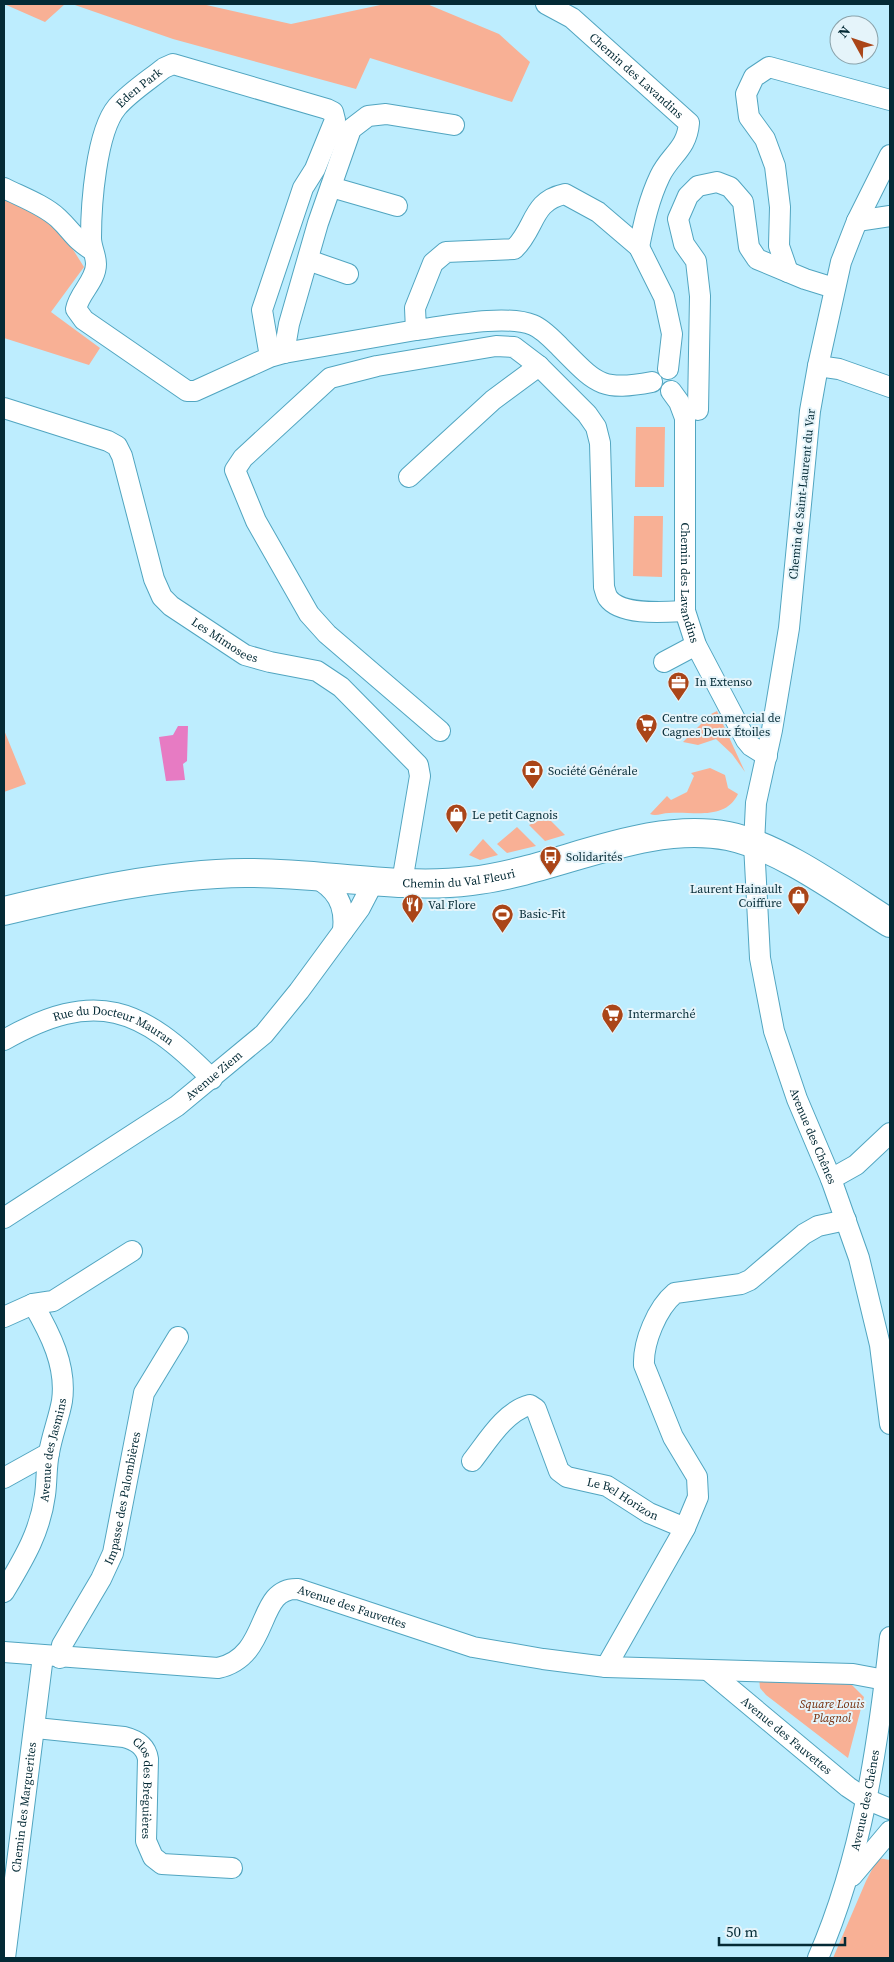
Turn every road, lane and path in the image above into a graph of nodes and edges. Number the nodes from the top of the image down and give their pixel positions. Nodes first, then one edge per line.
1 (546, 4) edge
2 (576, 11) edge
3 (890, 100) edge
4 (454, 125) dead end
5 (890, 155) edge
6 (331, 187) junction
7 (4, 188) edge
8 (397, 206) dead end
9 (890, 216) edge
10 (857, 221) junction
11 (639, 247) junction
12 (92, 250) junction
13 (308, 260) junction
14 (788, 272) junction
15 (348, 274) dead end
16 (834, 288) junction
17 (416, 330) junction
18 (277, 355) junction
19 (540, 366) junction
20 (818, 366) junction
21 (668, 368) junction
22 (652, 382) junction
23 (890, 387) edge
24 (671, 391) junction
25 (4, 408) edge
26 (698, 410) dead end
27 (409, 477) dead end
28 (685, 611) junction
29 (696, 645) junction
30 (664, 662) dead end
31 (440, 730) dead end
32 (767, 756) junction
33 (754, 844) junction
34 (313, 876) junction
35 (374, 881) junction
36 (402, 882) junction
37 (4, 911) edge
38 (890, 923) edge
39 (343, 931) junction
40 (4, 1040) edge
41 (212, 1079) junction
42 (890, 1133) edge
43 (831, 1179) junction
44 (4, 1218) edge
45 (846, 1220) junction
46 (132, 1251) dead end
47 (33, 1304) junction
48 (4, 1316) edge
49 (178, 1337) dead end
50 (890, 1424) edge
51 (48, 1453) junction
52 (472, 1461) dead end
53 (4, 1478) edge
54 (685, 1528) junction
55 (4, 1592) edge
56 (890, 1637) edge
57 (4, 1652) edge
58 (52, 1657) junction
59 (606, 1667) junction
60 (709, 1671) junction
61 (885, 1680) junction
62 (36, 1728) junction
63 (866, 1799) junction
64 (890, 1809) edge
65 (890, 1831) edge
66 (232, 1868) dead end
67 (847, 1881) junction
68 (4, 1958) edge
69 (818, 1958) edge

1 - 2 street, Chemin des Lavandins
2 - 11 street, Chemin des Lavandins
3 - 14 street
4 - 6 street
5 - 10 street, Chemin de Saint-Laurent du Var
6 - 8 street
6 - 13 street
7 - 12 street
9 - 10 street
10 - 16 street, Chemin de Saint-Laurent du Var
11 - 17 street
11 - 21 street
12 - 18 street, Eden Park
12 - 18 street, Eden Park
13 - 15 street
13 - 18 street
14 - 16 street
14 - 26 street
16 - 20 street, Chemin de Saint-Laurent du Var
17 - 18 street, Eden Park
17 - 22 street
19 - 27 street
19 - 28 street
19 - 31 street
20 - 23 street
20 - 32 street, Chemin de Saint-Laurent du Var
21 - 22 street
21 - 24 street
22 - 24 street
24 - 28 street, Chemin des Lavandins
25 - 36 street, Les Mimosees
28 - 29 street, Chemin des Lavandins
29 - 30 street
29 - 32 street, Chemin des Lavandins
32 - 33 street, Chemin de Saint-Laurent du Var
33 - 36 street, Chemin du Val Fleuri
33 - 38 street, Chemin du Val Fleuri
33 - 43 street, Avenue des Chênes
34 - 35 street, Chemin du Val Fleuri
34 - 37 street, Chemin du Val Fleuri
34 - 39 street
35 - 36 street, Chemin du Val Fleuri
35 - 39 street, Avenue Ziem
39 - 41 street, Avenue Ziem
40 - 41 street, Rue du Docteur Mauran
41 - 44 street, Avenue Ziem
42 - 43 street
43 - 45 street, Avenue des Chênes
45 - 50 street, Avenue des Chênes
45 - 54 street
46 - 47 street
47 - 48 street
47 - 51 street, Avenue des Jasmins
49 - 58 street, Impasse des Palombières
51 - 53 street
51 - 55 street, Avenue des Jasmins
52 - 54 street, Le Bel Horizon
54 - 59 street
56 - 61 street, Avenue des Chênes
57 - 58 street, Avenue des Fauvettes
58 - 59 street, Avenue des Fauvettes
58 - 62 street, Chemin des Marguerites
59 - 60 street, Avenue des Fauvettes
60 - 61 street, Avenue des Fauvettes
60 - 63 street, Avenue des Fauvettes
61 - 63 street, Avenue des Chênes
62 - 66 street, Clos des Bréguières
62 - 68 street, Chemin des Marguerites
63 - 64 street, Avenue des Fauvettes
63 - 67 street, Avenue des Chênes
65 - 67 street
67 - 69 street, Avenue des Chênes

